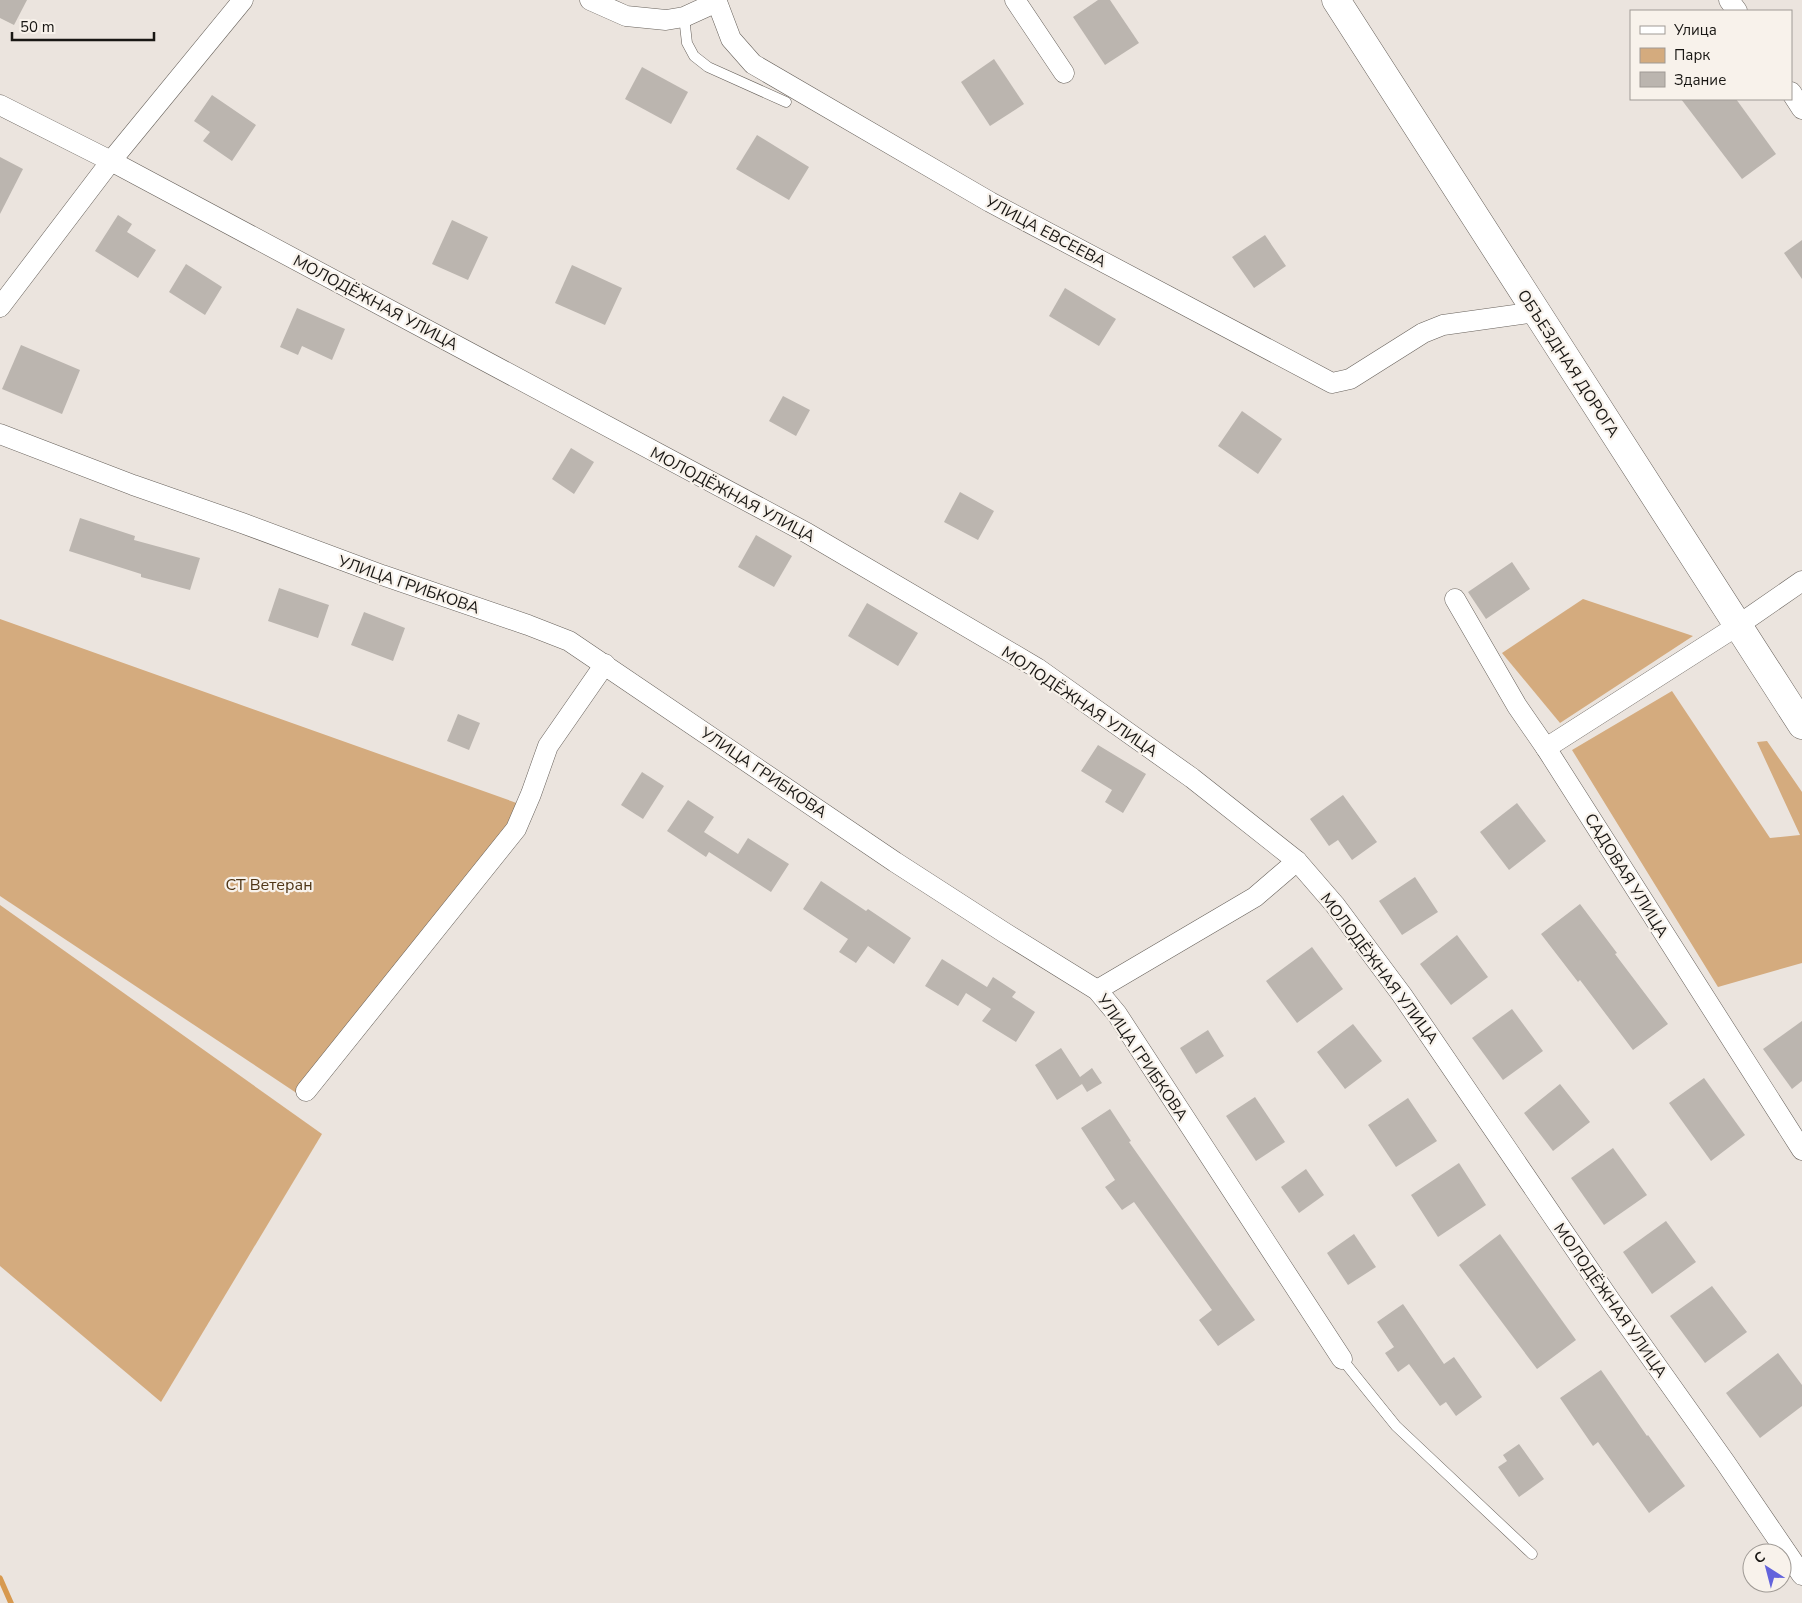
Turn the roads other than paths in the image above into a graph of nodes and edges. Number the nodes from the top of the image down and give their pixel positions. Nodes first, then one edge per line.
1 (243, 0) edge
2 (590, 0) edge
3 (1015, 0) edge
4 (1336, 0) edge
5 (718, 1) edge
6 (684, 17) junction
7 (1064, 73) dead end
8 (1792, 94) edge
9 (786, 102) dead end
10 (0, 105) edge
11 (1802, 109) edge
12 (111, 161) junction
13 (0, 307) edge
14 (1536, 312) junction
15 (0, 434) edge
16 (1802, 580) edge
17 (1455, 599) dead end
18 (1737, 626) junction
19 (605, 664) junction
20 (1802, 726) edge
21 (1546, 748) junction
22 (1297, 861) junction
23 (1098, 990) junction
24 (306, 1091) dead end
25 (1794, 1127) edge
26 (1802, 1150) edge
27 (1342, 1358) joint
28 (1532, 1554) dead end
29 (1802, 1575) edge

1 - 12 street
2 - 6 street, УЛИЦА ЕВСЕЕВА
3 - 7 street
4 - 14 main road, ОБЪЕЗДНАЯ ДОРОГА
5 - 6 street, УЛИЦА ЕВСЕЕВА
5 - 14 street, УЛИЦА ЕВСЕЕВА
6 - 9 lane
8 - 11 street
10 - 12 street, МОЛОДЁЖНАЯ УЛИЦА
12 - 13 street
12 - 22 street, МОЛОДЁЖНАЯ УЛИЦА
14 - 18 main road, ОБЪЕЗДНАЯ ДОРОГА
15 - 19 street, УЛИЦА ГРИБКОВА
16 - 18 street
17 - 21 street, САДОВАЯ УЛИЦА
18 - 20 main road, ОБЪЕЗДНАЯ ДОРОГА
18 - 21 street
19 - 23 street, УЛИЦА ГРИБКОВА
19 - 24 street
21 - 25 street, САДОВАЯ УЛИЦА
22 - 23 street
22 - 29 street, МОЛОДЁЖНАЯ УЛИЦА
23 - 27 street, УЛИЦА ГРИБКОВА
25 - 26 street, САДОВАЯ УЛИЦА
27 - 28 lane

